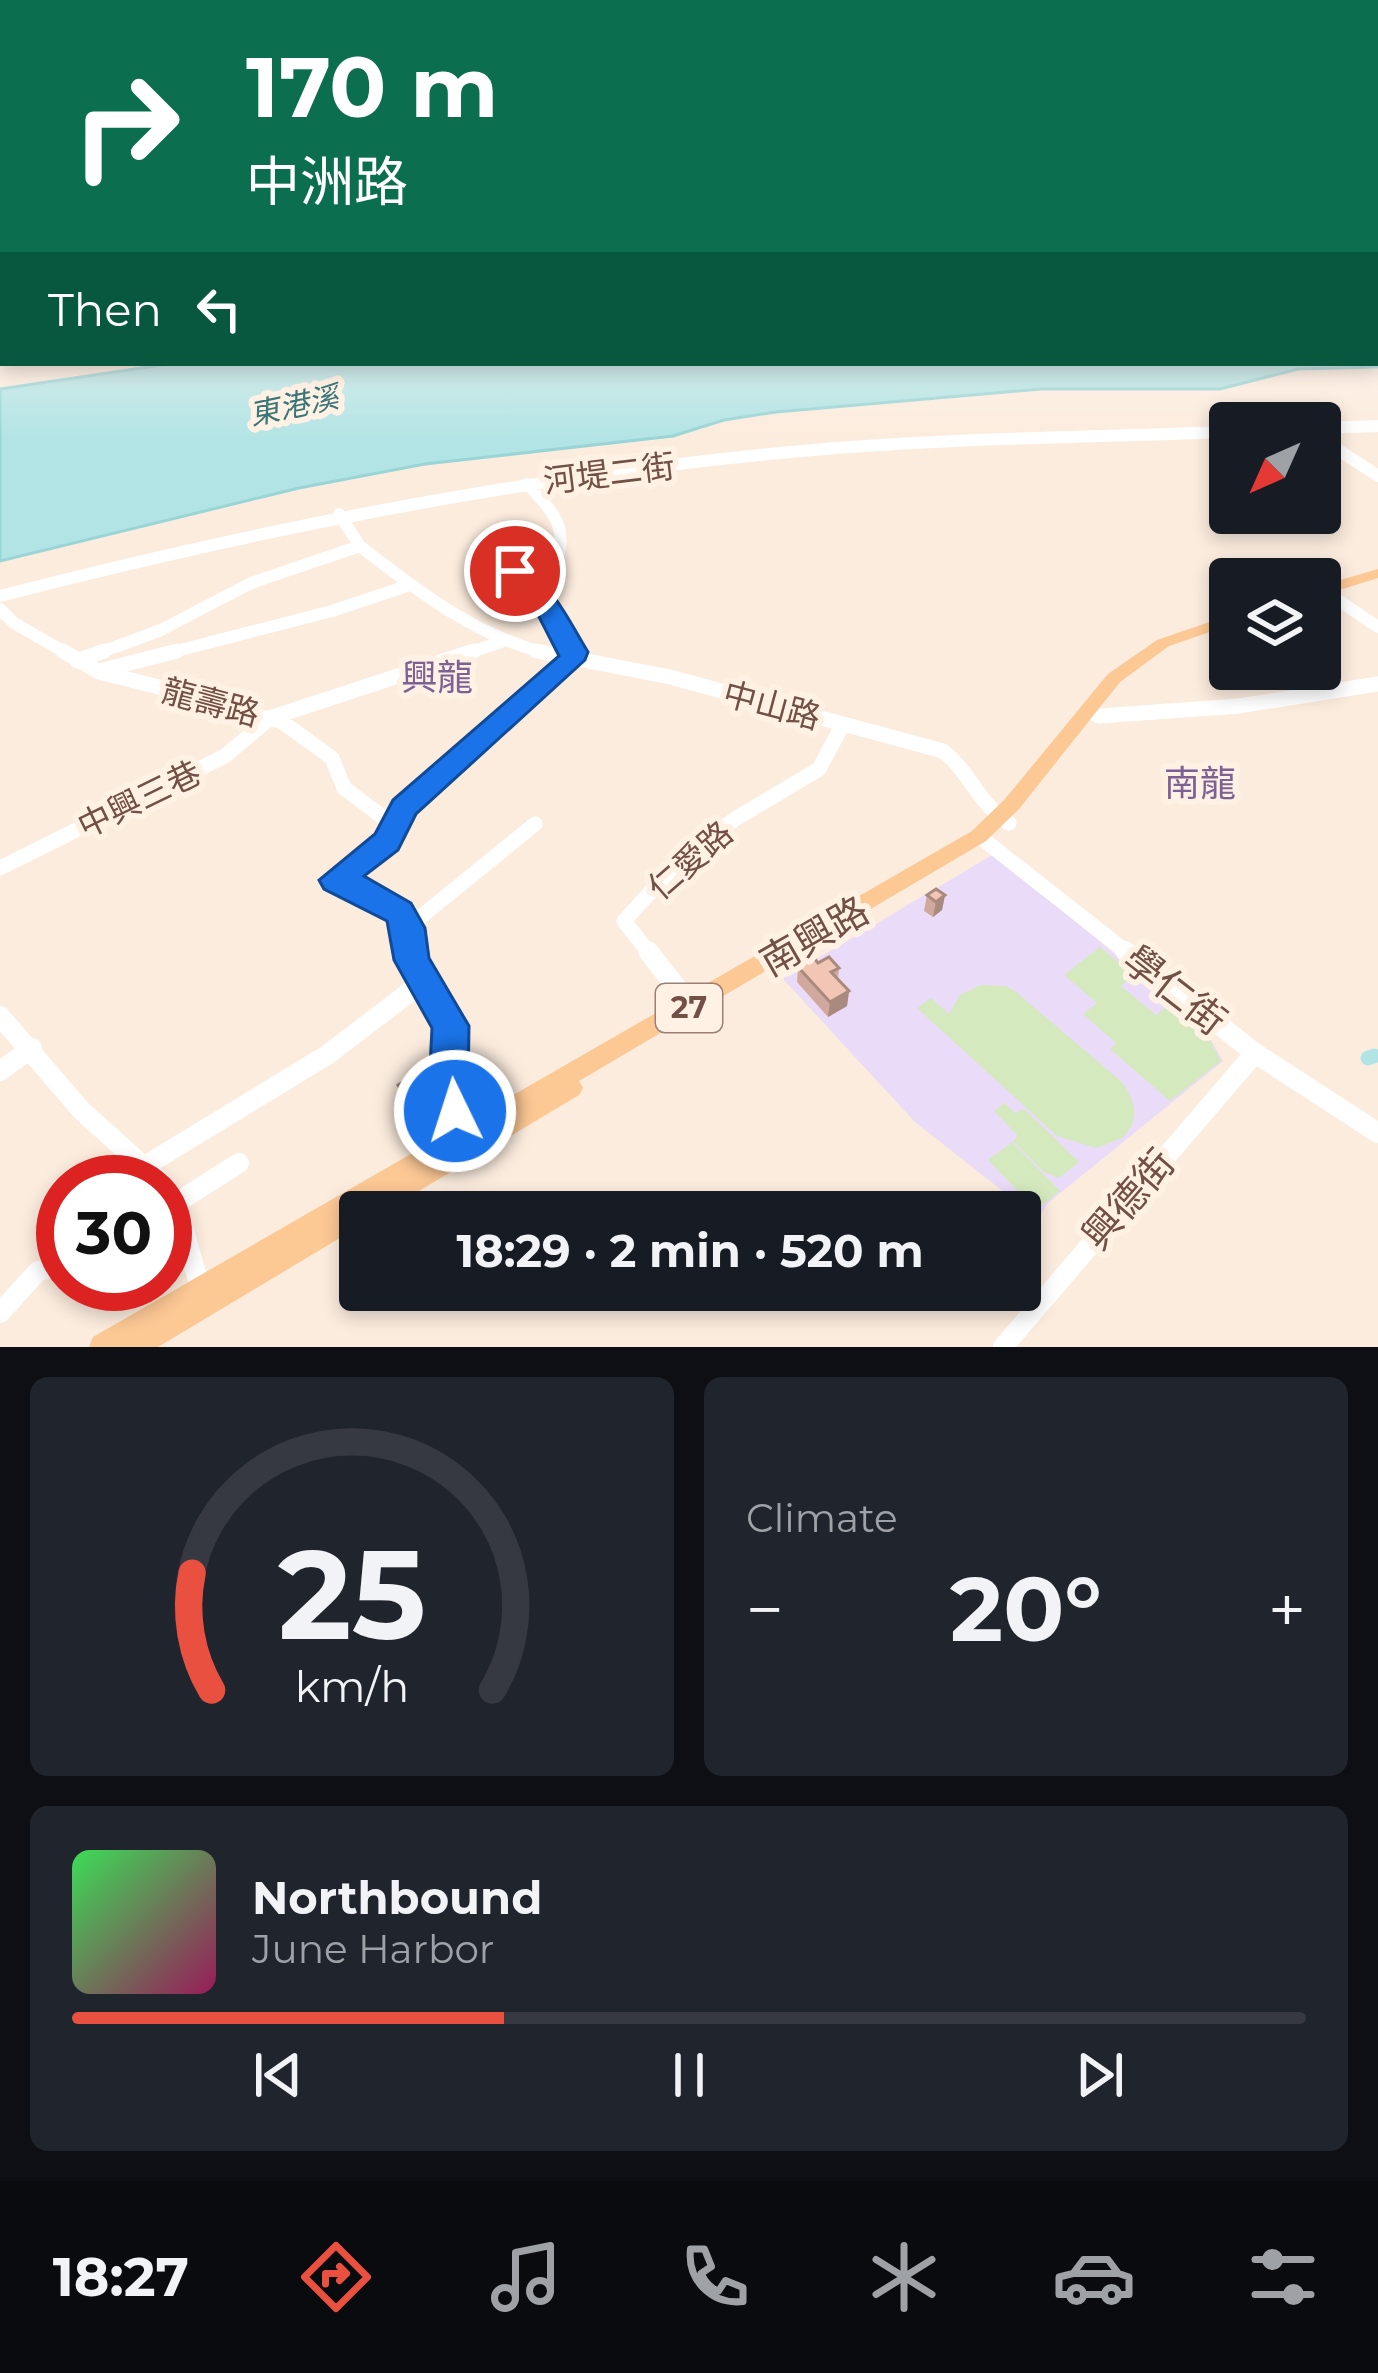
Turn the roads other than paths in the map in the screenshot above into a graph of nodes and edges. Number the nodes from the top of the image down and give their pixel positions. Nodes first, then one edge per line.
1 (1378, 426) edge
2 (1341, 427) edge
3 (1209, 433) edge
4 (1341, 452) edge
5 (1378, 476) edge
6 (527, 484) junction
7 (339, 514) junction
8 (360, 547) junction
9 (1378, 573) edge
10 (1378, 584) edge
11 (410, 585) junction
12 (1341, 588) edge
13 (1341, 592) edge
14 (0, 596) edge
15 (1341, 605) edge
16 (0, 609) edge
17 (1378, 627) edge
18 (1209, 628) edge
19 (1209, 637) edge
20 (501, 642) junction
21 (572, 660) junction
22 (77, 661) junction
23 (99, 672) junction
24 (1378, 684) edge
25 (1094, 714) junction
26 (270, 718) junction
27 (843, 724) junction
28 (400, 817) junction
29 (1005, 821) junction
30 (535, 824) dead end
31 (984, 840) junction
32 (0, 868) edge
33 (407, 928) junction
34 (424, 980) junction
35 (695, 1011) junction
36 (0, 1016) edge
37 (32, 1048) junction
38 (1255, 1053) junction
39 (0, 1071) edge
40 (1378, 1132) edge
41 (465, 1143) junction
42 (136, 1155) edge
43 (163, 1155) edge
44 (239, 1163) dead end
45 (192, 1185) edge
46 (192, 1265) edge
47 (36, 1274) edge
48 (203, 1296) junction
49 (0, 1313) edge
50 (103, 1347) edge
51 (132, 1347) edge
52 (1003, 1347) edge

1 - 2 street
3 - 6 street, 河堤二街
4 - 5 street
6 - 7 street, 河堤二街
6 - 21 street
7 - 8 street
7 - 14 street, 河堤二街
8 - 11 street, 中山路
8 - 22 street
9 - 12 main road
10 - 13 main road
11 - 20 street, 中山路
11 - 23 street
15 - 17 street
16 - 22 street, 龍壽路
18 - 25 main road, 南興路 / 27
19 - 25 main road, 南興路 / 27
20 - 21 street, 中山路
20 - 26 street
21 - 27 street, 中山路
21 - 28 street
22 - 23 street, 龍壽路
23 - 26 street, 龍壽路
24 - 25 street
25 - 29 main road, 南興路 / 27
26 - 28 street, 龍壽路
26 - 32 street, 中興三巷
27 - 29 street, 中山路
27 - 35 street, 仁愛路
28 - 33 street
29 - 31 main road, 南興路 / 27
30 - 33 street
31 - 35 main road, 南興路 / 27
31 - 38 street, 學仁街
33 - 34 street
34 - 41 street
34 - 43 street
35 - 41 main road, 南興路 / 27
36 - 37 street
37 - 39 street
37 - 42 street
38 - 40 street, 學仁街
38 - 52 street, 興德街
41 - 48 main road, 南興路 / 27
44 - 45 street
46 - 48 street
47 - 49 street
48 - 50 main road, 南興路 / 27
48 - 51 main road, 南興路 / 27

